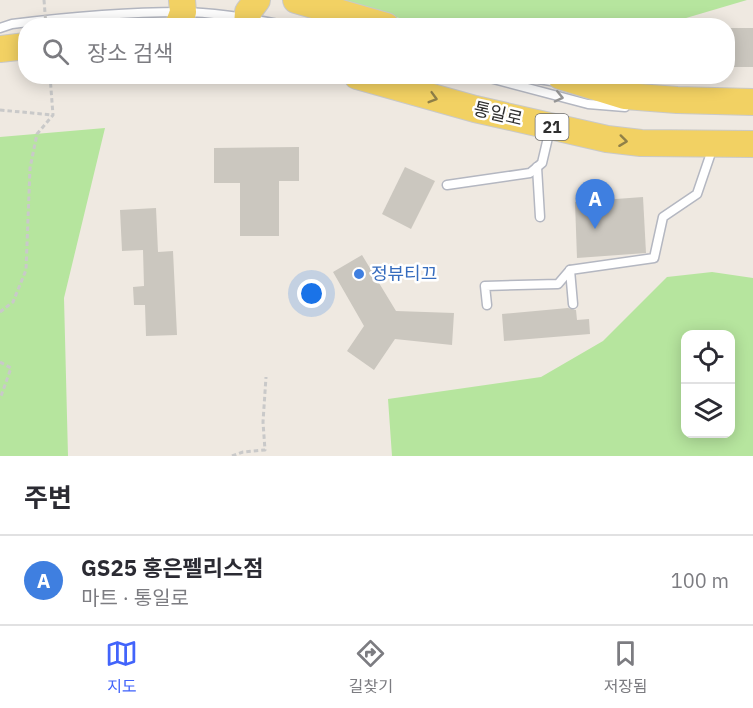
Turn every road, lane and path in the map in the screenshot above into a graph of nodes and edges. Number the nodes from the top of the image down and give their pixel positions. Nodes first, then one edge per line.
1 (44, 0) edge
2 (296, 0) edge
3 (181, 12) edge
4 (250, 15) edge
5 (45, 18) edge
6 (61, 18) edge
7 (358, 18) edge
8 (0, 22) edge
9 (18, 23) edge
10 (12, 24) junction
11 (0, 27) edge
12 (18, 47) edge
13 (0, 49) edge
14 (50, 84) edge
15 (386, 84) edge
16 (512, 84) edge
17 (576, 84) edge
18 (585, 84) edge
19 (591, 86) junction
20 (753, 102) edge
21 (632, 108) dead end
22 (0, 110) edge
23 (52, 115) junction
24 (551, 126) junction
25 (713, 144) junction
26 (753, 144) edge
27 (537, 167) junction
28 (447, 184) dead end
29 (540, 217) dead end
30 (570, 270) junction
31 (573, 304) dead end
32 (487, 305) dead end
33 (0, 312) edge
34 (0, 362) edge
35 (266, 377) dead end
36 (0, 399) edge
37 (232, 456) edge

1 - 5 path, bridge
2 - 7 main road
3 - 4 lane
3 - 6 lane
8 - 10 lane
9 - 10 lane
10 - 11 lane
12 - 13 main road
14 - 23 path
15 -> 24 main road, 통일로 / 21
16 -> 21 lane
17 - 19 lane
18 - 19 main road
19 - 20 main road
22 - 23 path
23 - 33 path
24 -> 25 main road, 통일로 / 21
24 - 27 lane
25 - 26 main road, 통일로 / 21
25 - 30 lane
27 - 28 lane
27 - 29 lane
30 - 31 lane
30 - 32 lane
34 - 36 path
35 - 37 path

